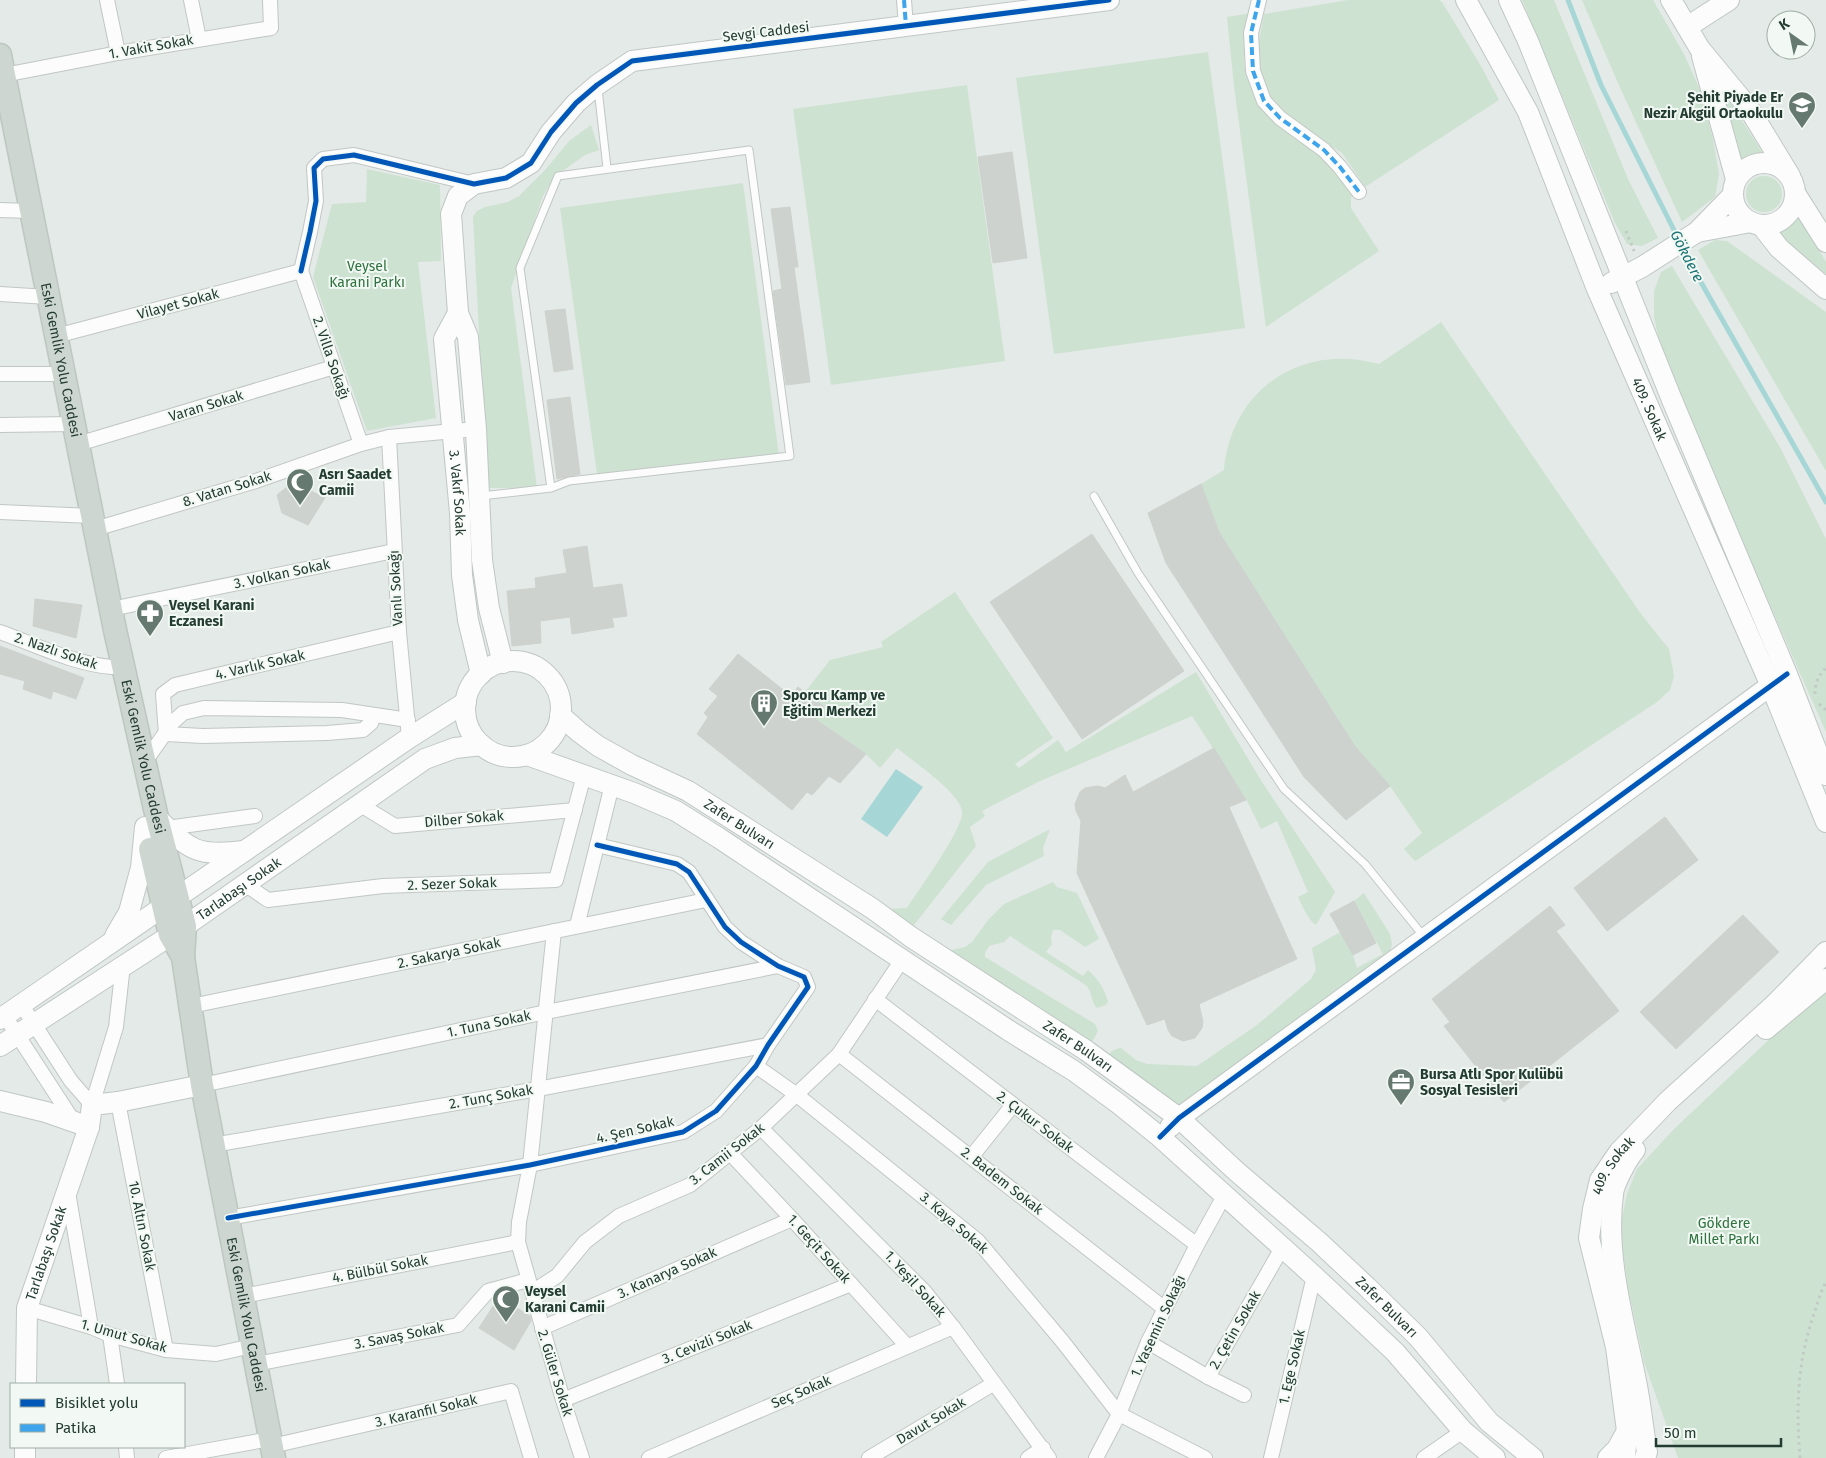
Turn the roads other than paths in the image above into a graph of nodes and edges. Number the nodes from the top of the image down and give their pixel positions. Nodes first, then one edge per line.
1 (107, 0) edge
2 (191, 0) edge
3 (270, 0) edge
4 (904, 0) edge
5 (1109, 0) edge
6 (1259, 0) edge
7 (1466, 0) edge
8 (1509, 0) edge
9 (1671, 0) edge
10 (1729, 0) edge
11 (906, 26) junction
12 (1686, 27) junction
13 (199, 39) junction
14 (1700, 49) junction
15 (118, 53) junction
16 (2, 65) edge
17 (597, 85) junction
18 (5, 111) edge
19 (607, 168) junction
20 (442, 176) junction
21 (474, 184) junction
22 (1793, 184) junction
23 (1734, 188) junction
24 (1359, 192) dead end
25 (0, 210) edge
26 (31, 211) junction
27 (452, 214) junction
28 (1756, 224) junction
29 (1697, 232) junction
30 (1826, 242) edge
31 (1642, 267) junction
32 (300, 271) junction
33 (1623, 278) junction
34 (1597, 289) junction
35 (1826, 289) edge
36 (0, 294) edge
37 (48, 297) junction
38 (458, 313) junction
39 (1640, 318) junction
40 (56, 336) junction
41 (334, 367) junction
42 (0, 374) edge
43 (64, 374) junction
44 (0, 425) edge
45 (476, 429) junction
46 (453, 431) junction
47 (76, 434) junction
48 (389, 437) junction
49 (361, 444) junction
50 (551, 488) junction
51 (1094, 496) dead end
52 (469, 497) junction
53 (0, 512) edge
54 (94, 523) junction
55 (394, 551) junction
56 (113, 620) junction
57 (0, 632) edge
58 (399, 632) junction
59 (503, 662) junction
60 (112, 668) junction
61 (481, 674) junction
62 (1787, 674) junction
63 (1770, 686) junction
64 (466, 702) junction
65 (374, 715) junction
66 (560, 715) junction
67 (408, 729) junction
68 (166, 734) junction
69 (482, 745) junction
70 (527, 755) junction
71 (144, 763) junction
72 (584, 775) junction
73 (1826, 775) edge
74 (612, 785) junction
75 (359, 804) junction
76 (575, 810) junction
77 (255, 816) dead end
78 (1826, 822) edge
79 (156, 824) junction
80 (597, 844) junction
81 (247, 851) junction
82 (246, 884) junction
83 (706, 900) junction
84 (171, 902) junction
85 (577, 926) junction
86 (177, 930) junction
87 (554, 931) junction
88 (1425, 938) junction
89 (112, 942) junction
90 (1826, 952) edge
91 (902, 960) junction
92 (124, 965) junction
93 (778, 966) junction
94 (1826, 979) edge
95 (874, 999) junction
96 (21, 1004) junction
97 (191, 1006) junction
98 (546, 1012) junction
99 (2, 1017) edge
100 (34, 1023) junction
101 (17, 1034) junction
102 (768, 1045) junction
103 (0, 1046) edge
104 (839, 1054) junction
105 (756, 1066) junction
106 (202, 1085) junction
107 (538, 1089) junction
108 (798, 1095) junction
109 (0, 1101) edge
110 (118, 1102) junction
111 (92, 1105) junction
112 (1012, 1105) junction
113 (1179, 1118) junction
114 (82, 1125) junction
115 (761, 1128) junction
116 (1160, 1137) junction
117 (214, 1145) junction
118 (730, 1153) junction
119 (972, 1156) junction
120 (530, 1165) junction
121 (68, 1189) junction
122 (1224, 1196) junction
123 (228, 1218) junction
124 (792, 1219) junction
125 (518, 1242) junction
126 (1197, 1245) junction
127 (1282, 1248) junction
128 (1314, 1276) junction
129 (851, 1284) junction
130 (530, 1286) junction
131 (243, 1296) junction
132 (27, 1308) junction
133 (1164, 1309) junction
134 (953, 1326) junction
135 (91, 1327) junction
136 (542, 1328) junction
137 (110, 1335) junction
138 (1148, 1342) junction
139 (907, 1346) junction
140 (166, 1350) junction
141 (254, 1355) junction
142 (1208, 1377) junction
143 (26, 1383) edge
144 (117, 1383) edge
145 (993, 1384) junction
146 (1244, 1395) dead end
147 (563, 1400) junction
148 (1119, 1414) junction
149 (1463, 1431) junction
150 (1628, 1432) junction
151 (272, 1448) edge
152 (1046, 1453) edge
153 (1647, 1456) edge
154 (166, 1458) edge
155 (531, 1458) edge
156 (579, 1458) edge
157 (648, 1458) edge
158 (870, 1458) edge
159 (1028, 1458) edge
160 (1096, 1458) edge
161 (1204, 1458) edge
162 (1270, 1458) edge
163 (1424, 1458) edge
164 (1496, 1458) edge
165 (1533, 1458) edge
166 (1608, 1458) edge
167 (1625, 1458) edge

1 - 15 street
2 - 13 street
3 - 13 street, 1. Vakit Sokak
4 - 11 street
5 - 11 main road, Sevgi Caddesi
6 - 24 street
7 - 34 main road, 409. Sokak
8 - 33 main road, 409. Sokak
9 - 12 main road
10 - 12 main road
11 - 17 main road, Sevgi Caddesi
12 - 14 main road
13 - 15 street, 1. Vakit Sokak
14 - 22 main road
14 - 23 main road
15 - 16 street, 1. Vakit Sokak
16 - 18 main road, Eski Gemlik Yolu Caddesi
17 - 19 lane
17 - 21 main road, Sevgi Caddesi
18 - 26 main road, Eski Gemlik Yolu Caddesi
19 - 50 lane
19 - 50 lane
20 - 21 street
20 - 27 street
20 - 32 street
21 - 27 main road
22 - 23 main road
22 - 28 main road
22 - 30 main road
23 - 28 main road
23 - 29 main road
25 - 26 street
26 - 37 main road, Eski Gemlik Yolu Caddesi
27 - 38 main road, 3. Vakıf Sokak
28 - 29 main road
28 - 35 main road
29 - 31 main road
31 - 33 main road
31 - 39 main road
32 - 40 street, Vilayet Sokak
32 - 41 street, 2. Villa Sokağı
33 - 34 main road
33 - 39 main road, 409. Sokak
34 - 63 main road, 409. Sokak
36 - 37 street
37 - 40 main road, Eski Gemlik Yolu Caddesi
38 - 45 main road, 3. Vakıf Sokak
38 - 46 main road, 3. Vakıf Sokak
39 - 62 main road, 409. Sokak
40 - 43 main road, Eski Gemlik Yolu Caddesi
41 - 47 street, Varan Sokak
41 - 49 street, 2. Villa Sokağı
42 - 43 street
43 - 47 main road, Eski Gemlik Yolu Caddesi
44 - 47 street, Varan Sokak
45 - 46 street, 8. Vatan Sokak
45 - 52 main road, 3. Vakıf Sokak
46 - 48 street, 8. Vatan Sokak
46 - 52 main road, 3. Vakıf Sokak
47 - 54 main road, Eski Gemlik Yolu Caddesi
48 - 49 street, 8. Vatan Sokak
48 - 55 street, Vanlı Sokağı
49 - 54 street, 8. Vatan Sokak
50 - 52 lane
51 - 88 lane
52 - 59 main road, 3. Vakıf Sokak
52 - 61 main road, 3. Vakıf Sokak
53 - 54 street, 8. Vatan Sokak
54 - 56 main road, Eski Gemlik Yolu Caddesi
55 - 56 street, 3. Volkan Sokak
55 - 58 street, Vanlı Sokağı
56 - 60 main road
56 - 71 main road, Eski Gemlik Yolu Caddesi
57 - 60 street, 2. Nazlı Sokak
58 - 67 street, Vanlı Sokağı
58 - 68 street, 4. Varlık Sokak
59 - 61 main road
59 - 66 main road
60 - 79 main road
61 - 64 main road
62 - 63 main road
62 - 73 main road, 409. Sokak
63 - 78 main road, 409. Sokak
63 - 88 main road
64 - 67 main road
64 - 69 main road
65 - 67 street
65 - 68 street
65 - 68 street
66 - 70 main road
66 - 113 main road, Zafer Bulvarı
67 - 81 main road
68 - 71 street
69 - 70 main road
69 - 75 main road, Tarlabaşı Sokak
70 - 72 main road, Zafer Bulvarı
71 - 79 main road, Eski Gemlik Yolu Caddesi
72 - 74 main road, Zafer Bulvarı
72 - 76 street, 2. Sezer Sokak
74 - 80 street
74 - 91 main road, Zafer Bulvarı
75 - 76 street, Dilber Sokak
75 - 82 main road, Tarlabaşı Sokak
76 - 82 street, 2. Sezer Sokak
77 - 79 street
79 - 81 main road
79 - 84 main road, Eski Gemlik Yolu Caddesi
79 - 89 main road
80 - 83 street, 4. Şen Sokak
80 - 85 street
81 - 84 main road
82 - 86 main road, Tarlabaşı Sokak
83 - 85 street, 2. Sakarya Sokak
83 - 93 street, 4. Şen Sokak
84 - 86 main road, Eski Gemlik Yolu Caddesi
84 - 89 main road
85 - 87 street, 2. Sakarya Sokak
86 - 92 main road, Tarlabaşı Sokak
86 - 97 main road, Eski Gemlik Yolu Caddesi
87 - 97 street, 2. Sakarya Sokak
87 - 98 street, 2. Güler Sokak
88 - 113 main road
89 - 96 main road
90 - 150 main road, 409. Sokak
91 - 95 street
91 - 116 main road, Zafer Bulvarı
92 - 100 main road, Tarlabaşı Sokak
92 - 111 street
93 - 98 street, 1. Tuna Sokak
93 - 102 street, 4. Şen Sokak
94 - 153 main road, 409. Sokak
95 - 104 street
95 - 112 street, 2. Çukur Sokak
96 - 99 main road
96 - 100 street
97 - 106 main road, Eski Gemlik Yolu Caddesi
98 - 106 street, 1. Tuna Sokak
98 - 107 street, 2. Güler Sokak
99 - 101 street
100 - 101 main road, Tarlabaşı Sokak
100 - 111 street
101 - 103 main road, Tarlabaşı Sokak
101 - 114 street
102 - 105 street, 4. Şen Sokak
102 - 107 street, 2. Tunç Sokak
104 - 108 street
104 - 119 street, 2. Badem Sokak
105 - 108 street, 3. Kaya Sokak
105 - 120 street, 4. Şen Sokak
106 - 110 main road
106 - 117 main road, Eski Gemlik Yolu Caddesi
107 - 117 street, 2. Tunç Sokak
107 - 120 street, 2. Güler Sokak
108 - 115 street, 3. Camii Sokak
108 - 148 street, 3. Kaya Sokak
109 - 114 main road
110 - 111 main road
110 - 140 street, 10. Altın Sokak
111 - 114 main road, Tarlabaşı Sokak
112 - 119 street
112 - 126 street, 2. Çukur Sokak
113 - 116 main road
113 - 165 main road, Zafer Bulvarı
114 - 121 main road, Tarlabaşı Sokak
115 - 118 street, 3. Camii Sokak
115 - 134 street, 1. Yeşil Sokak
116 - 122 main road, Zafer Bulvarı
117 - 123 main road, Eski Gemlik Yolu Caddesi
118 - 124 street, 1. Geçit Sokak
118 - 130 street, 3. Camii Sokak
119 - 133 street, 2. Badem Sokak
120 - 123 street, 4. Şen Sokak
120 - 125 street, 2. Güler Sokak
121 - 132 main road, Tarlabaşı Sokak
121 - 135 street
122 - 126 street, 1. Yasemin Sokağı
122 - 127 main road, Zafer Bulvarı
123 - 131 main road, Eski Gemlik Yolu Caddesi
124 - 129 street, 1. Geçit Sokak
124 - 136 street, 3. Kanarya Sokak
125 - 130 street, 2. Güler Sokak
125 - 131 street, 4. Bülbül Sokak
126 - 133 street, 1. Yasemin Sokağı
127 - 128 main road, Zafer Bulvarı
127 - 142 street, 2. Çetin Sokak
128 - 149 main road, Zafer Bulvarı
128 - 162 street, 1. Ege Sokak
129 - 139 street, 1. Geçit Sokak
129 - 147 street, 3. Cevizli Sokak
130 - 136 street, 2. Güler Sokak
130 - 141 street, 3. Savaş Sokak
131 - 141 main road, Eski Gemlik Yolu Caddesi
132 - 135 street, 1. Umut Sokak
132 - 143 main road, Tarlabaşı Sokak
133 - 138 street, 1. Yasemin Sokağı
134 - 139 street, Seç Sokak
134 - 145 street, 1. Yeşil Sokak
135 - 137 street, 1. Umut Sokak
136 - 147 street, 2. Güler Sokak
137 - 140 street, 1. Umut Sokak
137 - 144 street
138 - 142 street, 2. Çetin Sokak
138 - 148 street, 1. Yasemin Sokağı
139 - 157 street, Seç Sokak
140 - 141 street, 1. Umut Sokak
141 - 151 main road, Eski Gemlik Yolu Caddesi
142 - 146 street
145 - 152 street, 1. Yeşil Sokak
145 - 158 street, Davut Sokak
147 - 156 street, 2. Güler Sokak
148 - 160 street, 1. Yasemin Sokağı
148 - 161 street
149 - 163 street
149 - 164 main road, Zafer Bulvarı
150 - 166 main road
150 - 167 main road, 409. Sokak
151 - 154 street
151 - 155 street, 3. Karanfil Sokak
152 - 159 street

